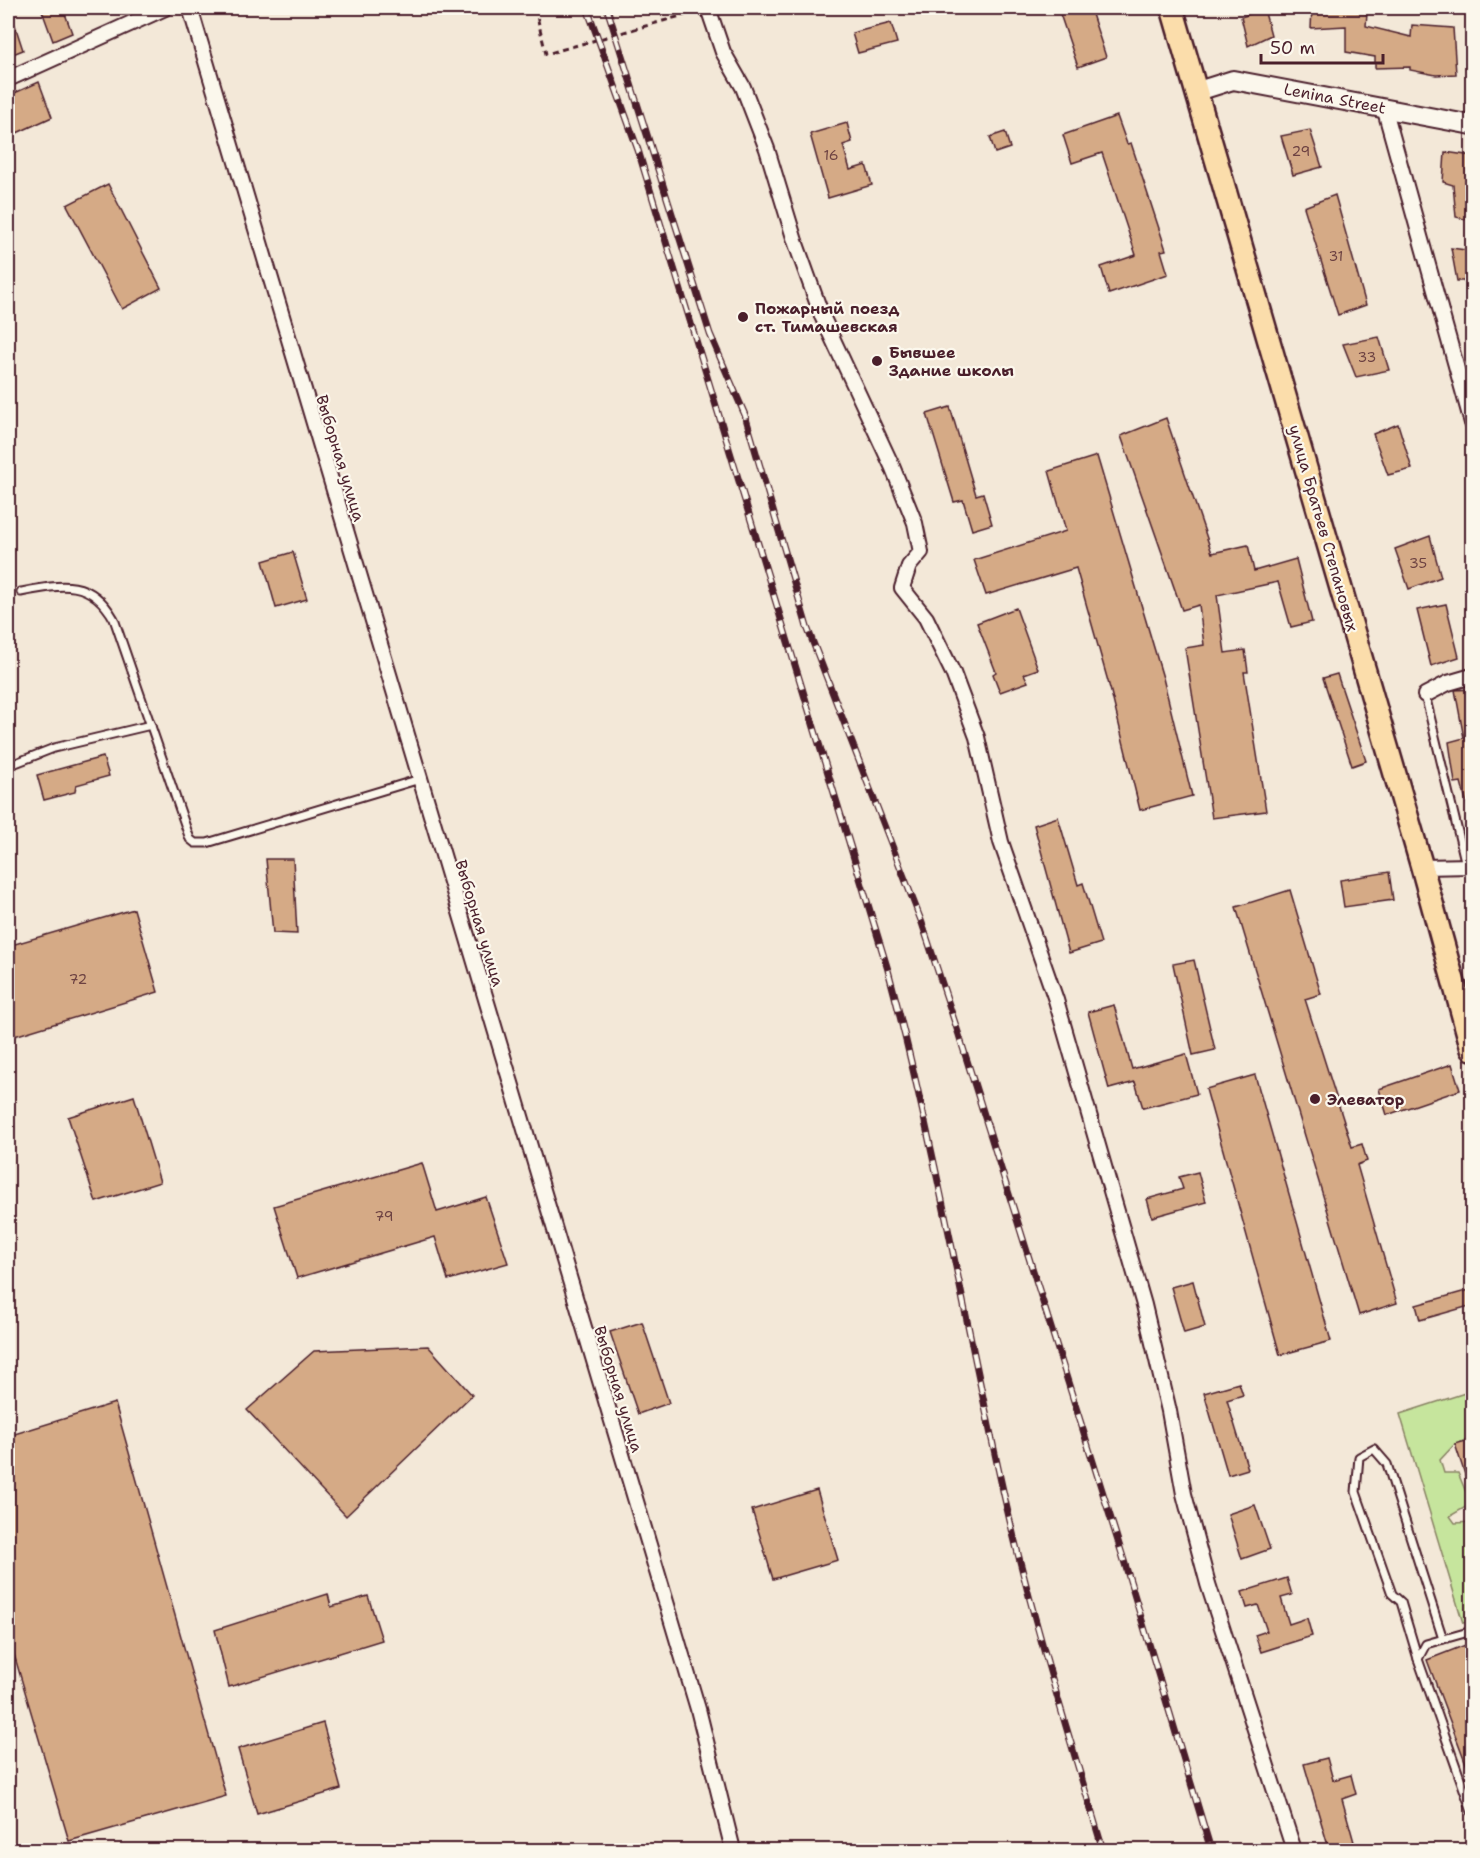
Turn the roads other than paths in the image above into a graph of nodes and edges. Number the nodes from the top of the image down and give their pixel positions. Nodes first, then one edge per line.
1 (165, 8) edge
2 (190, 8) edge
3 (708, 8) edge
4 (1172, 8) edge
5 (8, 79) edge
6 (1198, 91) junction
7 (1384, 107) junction
8 (1473, 125) edge
9 (1473, 423) edge
10 (21, 592) dead end
11 (1473, 676) edge
12 (1425, 695) joint
13 (151, 725) junction
14 (8, 766) edge
15 (420, 779) junction
16 (1469, 866) edge
17 (1422, 867) junction
18 (1473, 1049) edge
19 (1473, 1632) edge
20 (1443, 1639) junction
21 (1418, 1659) junction
22 (1473, 1812) edge
23 (733, 1851) edge
24 (1294, 1851) edge

1 - 5 street
2 - 15 street, Выборная улица
3 - 24 street
4 - 6 main road, улица Братьев Степановых
6 - 7 main road, Lenina Street
6 - 17 main road, улица Братьев Степановых
7 - 8 main road, Lenina Street
7 - 9 street
10 - 13 lane
11 - 12 street
12 - 16 lane
13 - 14 lane
13 - 15 lane
15 - 23 street, Выборная улица
16 - 17 street
17 - 18 main road, улица Братьев Степановых
19 - 20 lane
20 - 21 lane
20 - 21 lane
21 - 22 lane

